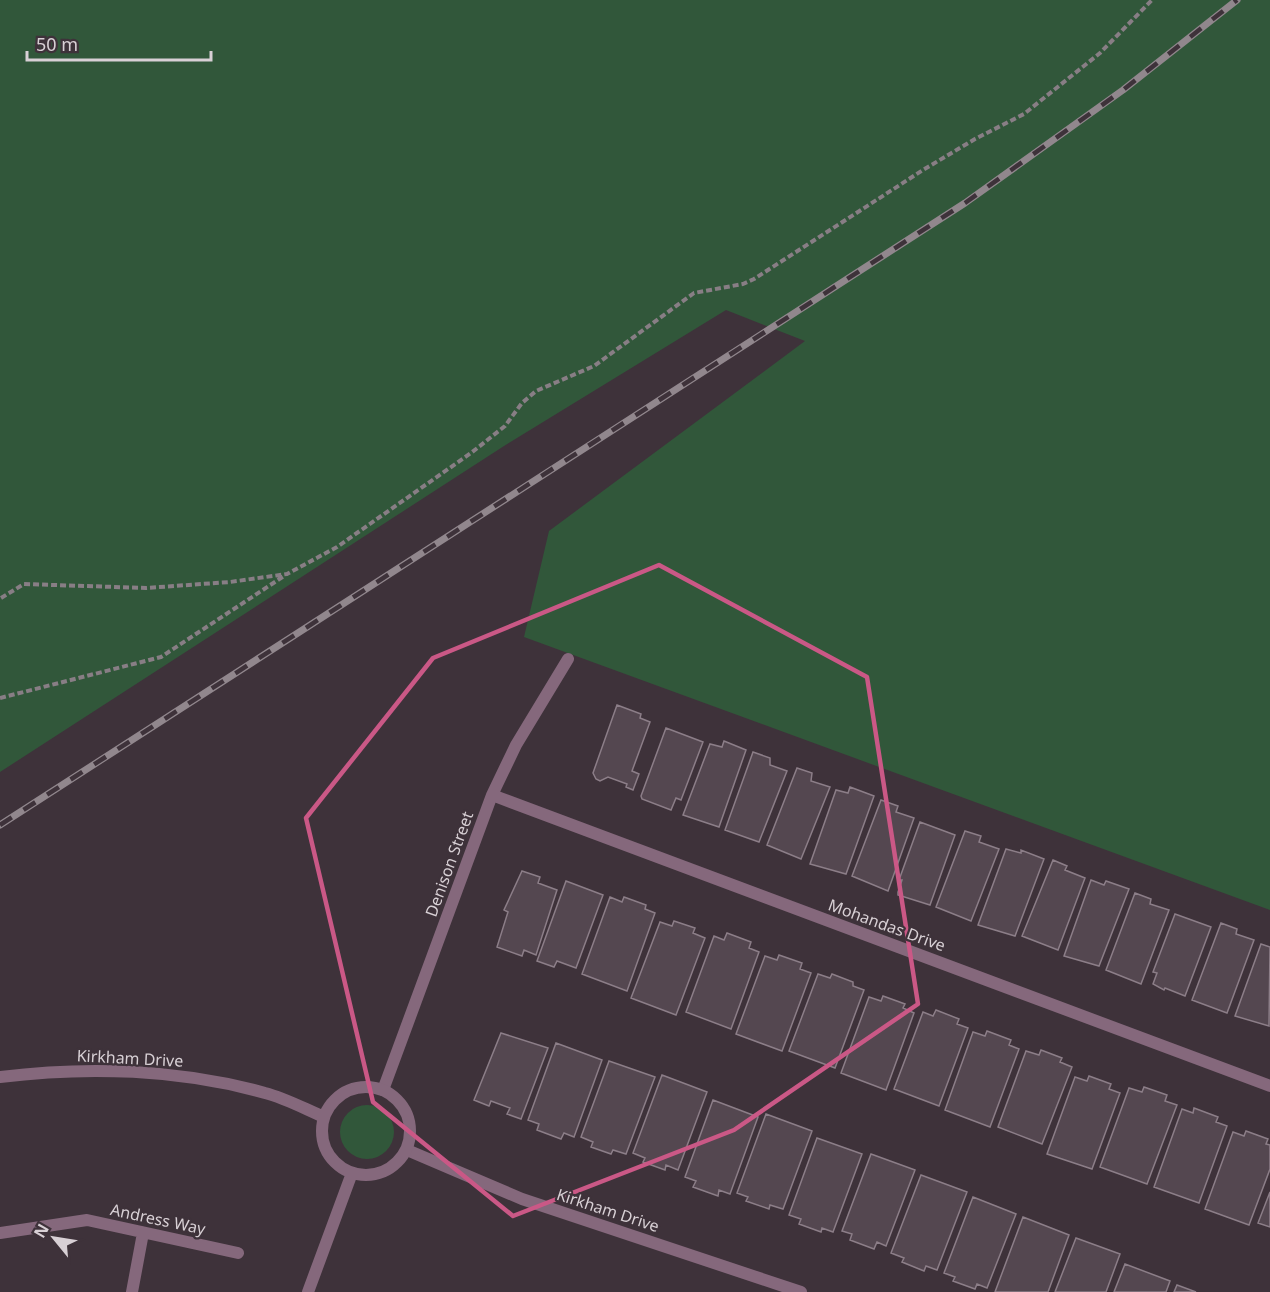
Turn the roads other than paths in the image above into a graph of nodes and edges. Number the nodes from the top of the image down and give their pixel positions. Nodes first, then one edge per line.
1 (568, 659) dead end
2 (492, 795) junction
3 (0, 1077) edge
4 (1270, 1086) edge
5 (383, 1090) junction
6 (324, 1117) junction
7 (407, 1150) junction
8 (352, 1173) junction
9 (0, 1233) edge
10 (143, 1233) junction
11 (238, 1253) dead end
12 (132, 1292) edge
13 (308, 1292) edge
14 (801, 1292) edge

1 - 2 street, Denison Street
2 - 4 street, Mohandas Drive
2 - 5 street, Denison Street
3 - 6 street, Kirkham Drive
5 - 6 street
5 - 7 street
6 - 8 street
7 - 8 street
7 - 14 street, Kirkham Drive
8 - 13 street
9 - 10 street, Andress Way
10 - 11 street, Andress Way
10 - 12 street

